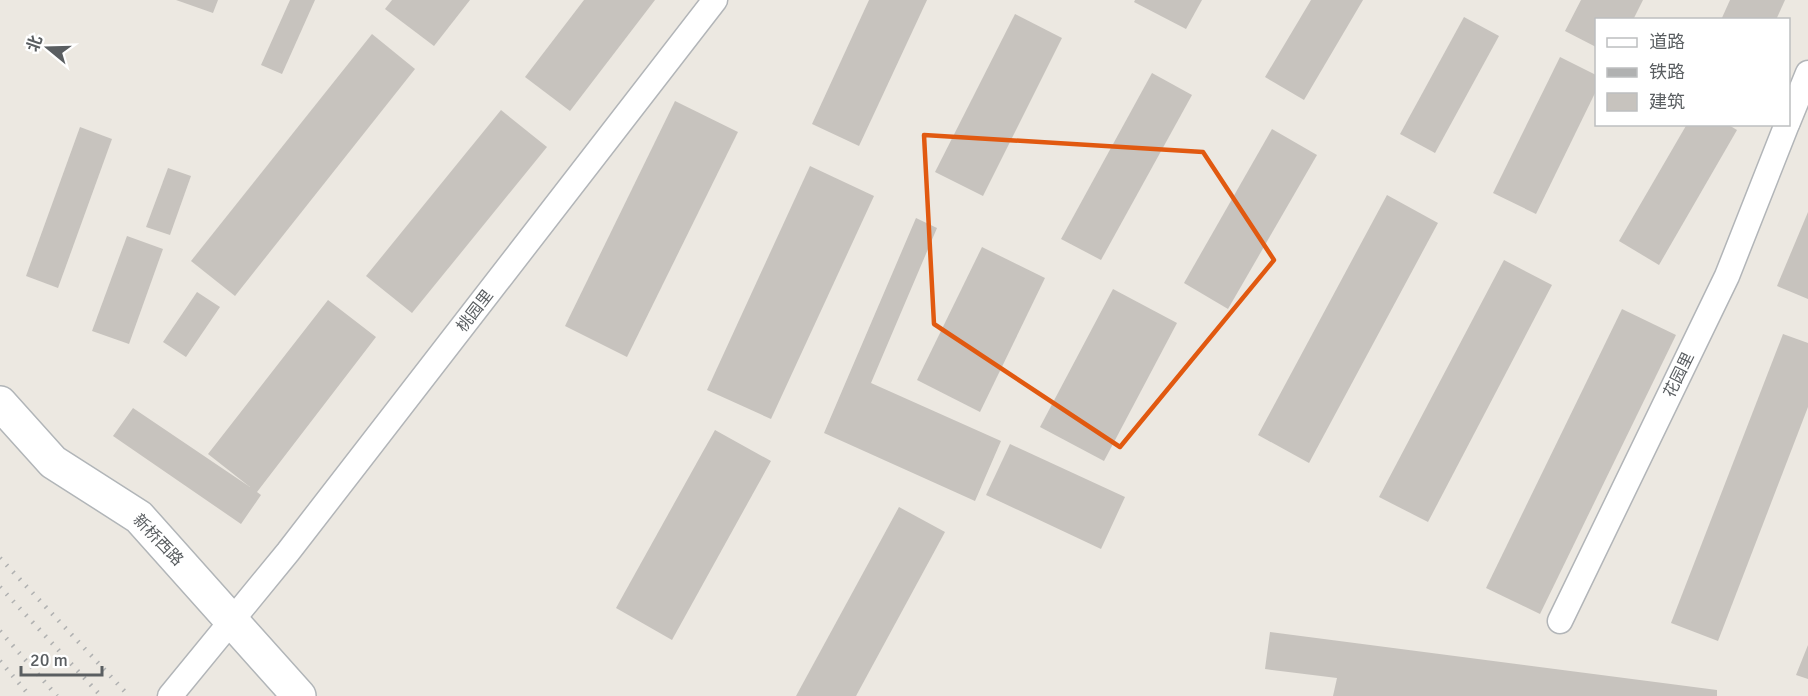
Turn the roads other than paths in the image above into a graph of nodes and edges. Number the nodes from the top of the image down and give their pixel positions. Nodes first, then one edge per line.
1 (715, 0) edge
2 (1808, 73) edge
3 (1790, 118) edge
4 (1787, 126) edge
5 (0, 403) edge
6 (233, 621) junction
7 (1560, 621) dead end
8 (170, 696) edge
9 (299, 696) edge

1 - 6 street, 桃园里
2 - 3 street, 花园里
4 - 7 street, 花园里
5 - 6 street, 新桥西路
6 - 8 street, 桃园里
6 - 9 street, 新桥西路

